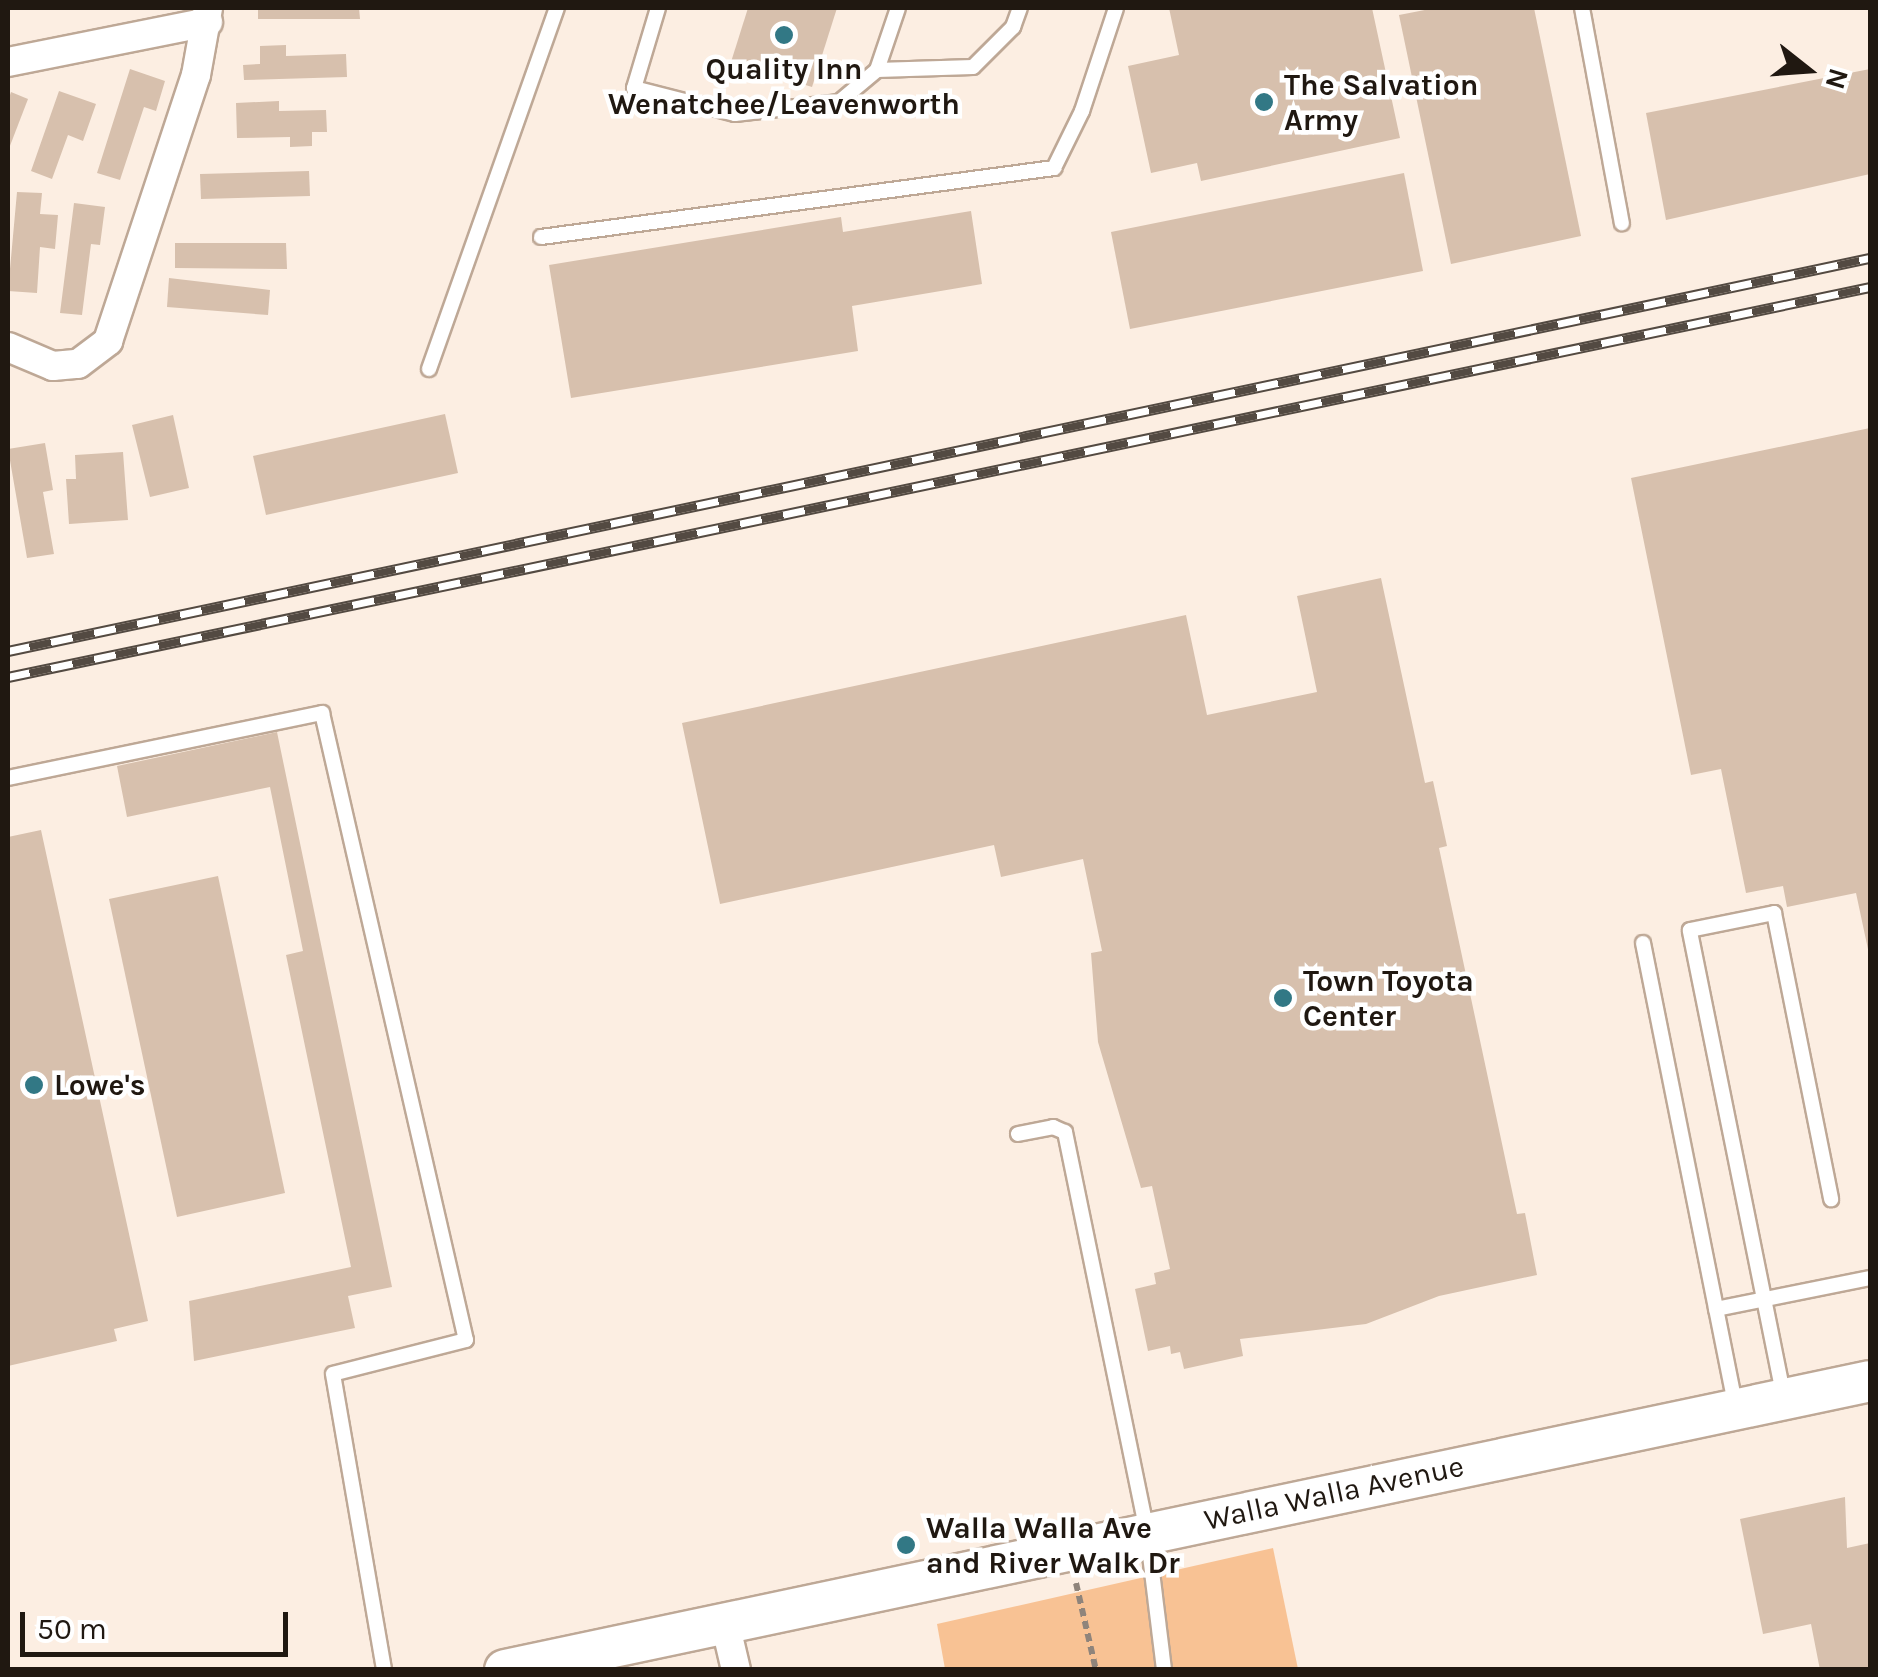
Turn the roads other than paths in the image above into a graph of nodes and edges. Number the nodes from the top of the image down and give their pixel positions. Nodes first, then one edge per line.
1 (557, 8) edge
2 (658, 8) edge
3 (898, 8) edge
4 (1020, 8) edge
5 (1116, 8) edge
6 (1582, 8) edge
7 (208, 15) edge
8 (8, 62) edge
9 (877, 70) junction
10 (1622, 223) dead end
11 (541, 237) dead end
12 (8, 347) edge
13 (429, 370) dead end
14 (8, 778) edge
15 (1643, 943) dead end
16 (1018, 1134) dead end
17 (1831, 1199) dead end
18 (1870, 1278) edge
19 (1764, 1299) junction
20 (1716, 1309) junction
21 (1870, 1381) edge
22 (1784, 1399) junction
23 (1736, 1409) junction
24 (1146, 1531) junction
25 (724, 1623) junction
26 (384, 1670) edge
27 (505, 1670) edge
28 (736, 1670) edge
29 (1164, 1670) edge

1 - 13 lane
2 - 9 lane
3 - 9 lane
4 - 9 lane
5 - 11 lane
6 - 10 lane
7 - 8 street
7 - 12 street
14 - 26 lane
15 - 20 lane
16 - 24 lane
17 - 19 lane
18 - 19 lane
19 - 20 lane
19 - 22 lane
20 - 23 lane
21 - 22 street, Walla Walla Avenue
22 - 23 street, Walla Walla Avenue
23 - 24 street, Walla Walla Avenue
24 - 25 street, Walla Walla Avenue
24 - 29 lane
25 - 27 street, Walla Walla Avenue
25 - 28 street

